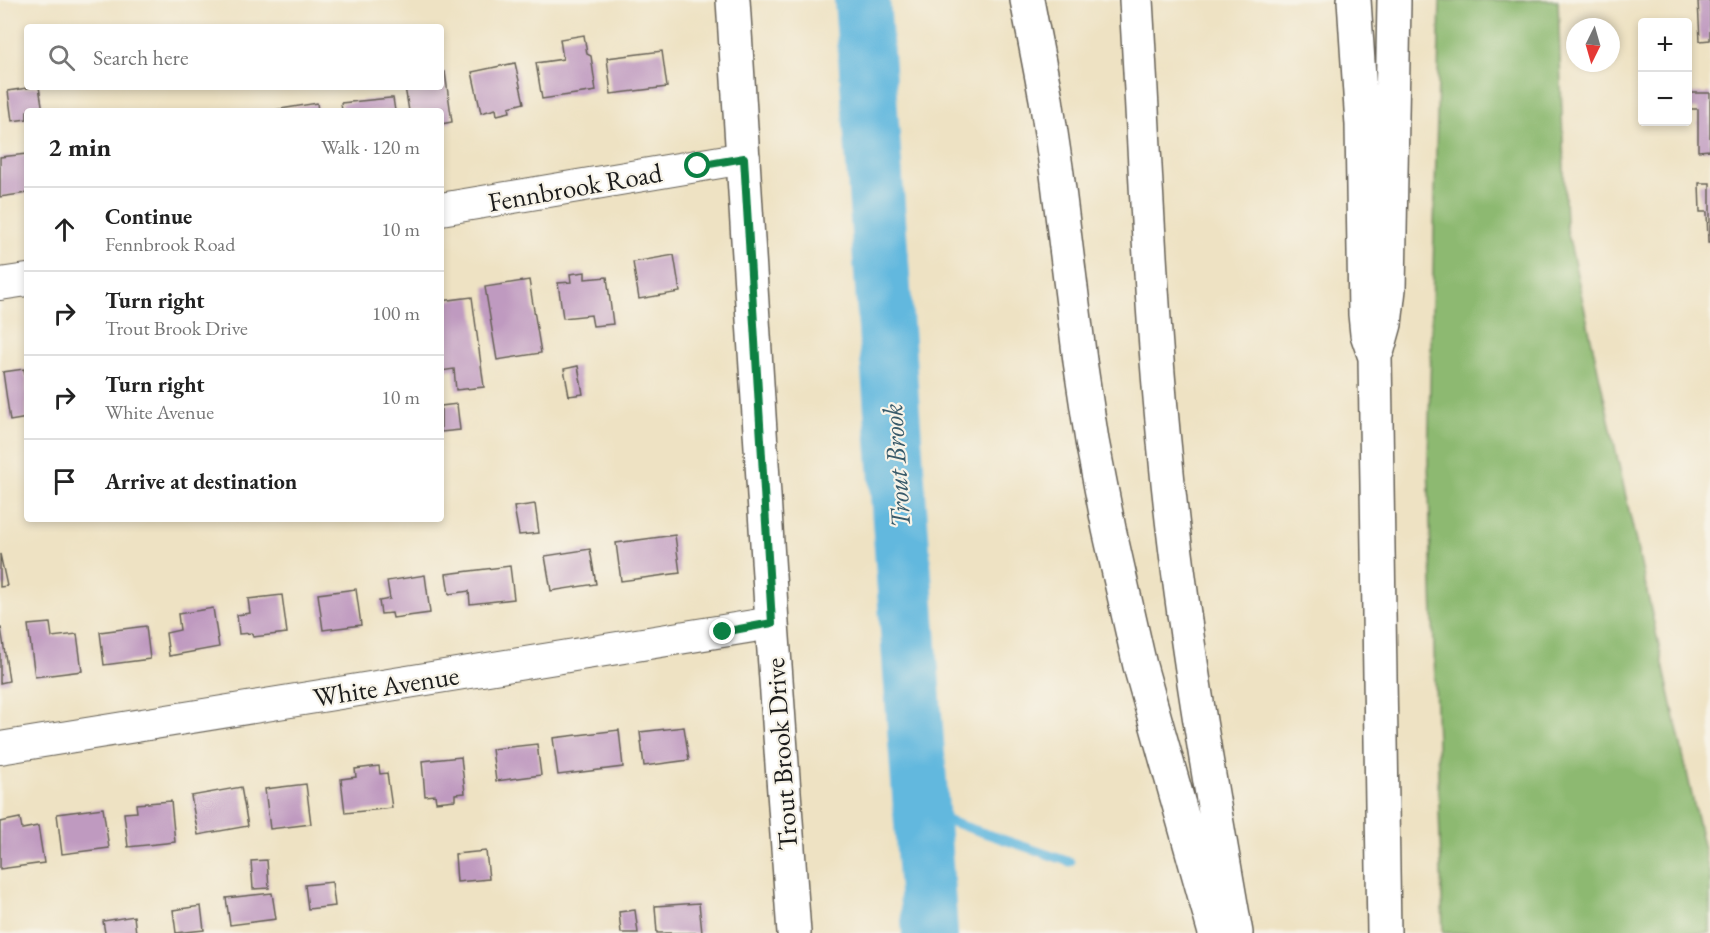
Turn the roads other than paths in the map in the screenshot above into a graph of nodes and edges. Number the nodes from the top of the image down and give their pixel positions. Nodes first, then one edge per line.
1 (733, 0) edge
2 (1027, 0) edge
3 (1136, 0) edge
4 (1354, 0) edge
5 (1394, 0) edge
6 (744, 158) junction
7 (444, 208) edge
8 (24, 280) edge
9 (0, 284) edge
10 (1375, 357) junction
11 (772, 623) junction
12 (0, 748) edge
13 (794, 933) edge
14 (1215, 933) edge
15 (1236, 933) edge
16 (1384, 933) edge

1 - 6 main road, Trout Brook Drive
2 - 14 main road
3 - 15 main road
4 - 10 main road
5 - 10 main road
6 - 7 street, Fennbrook Road
6 - 11 main road, Trout Brook Drive
8 - 9 street
10 - 16 main road
11 - 12 street, White Avenue
11 - 13 main road, Trout Brook Drive

